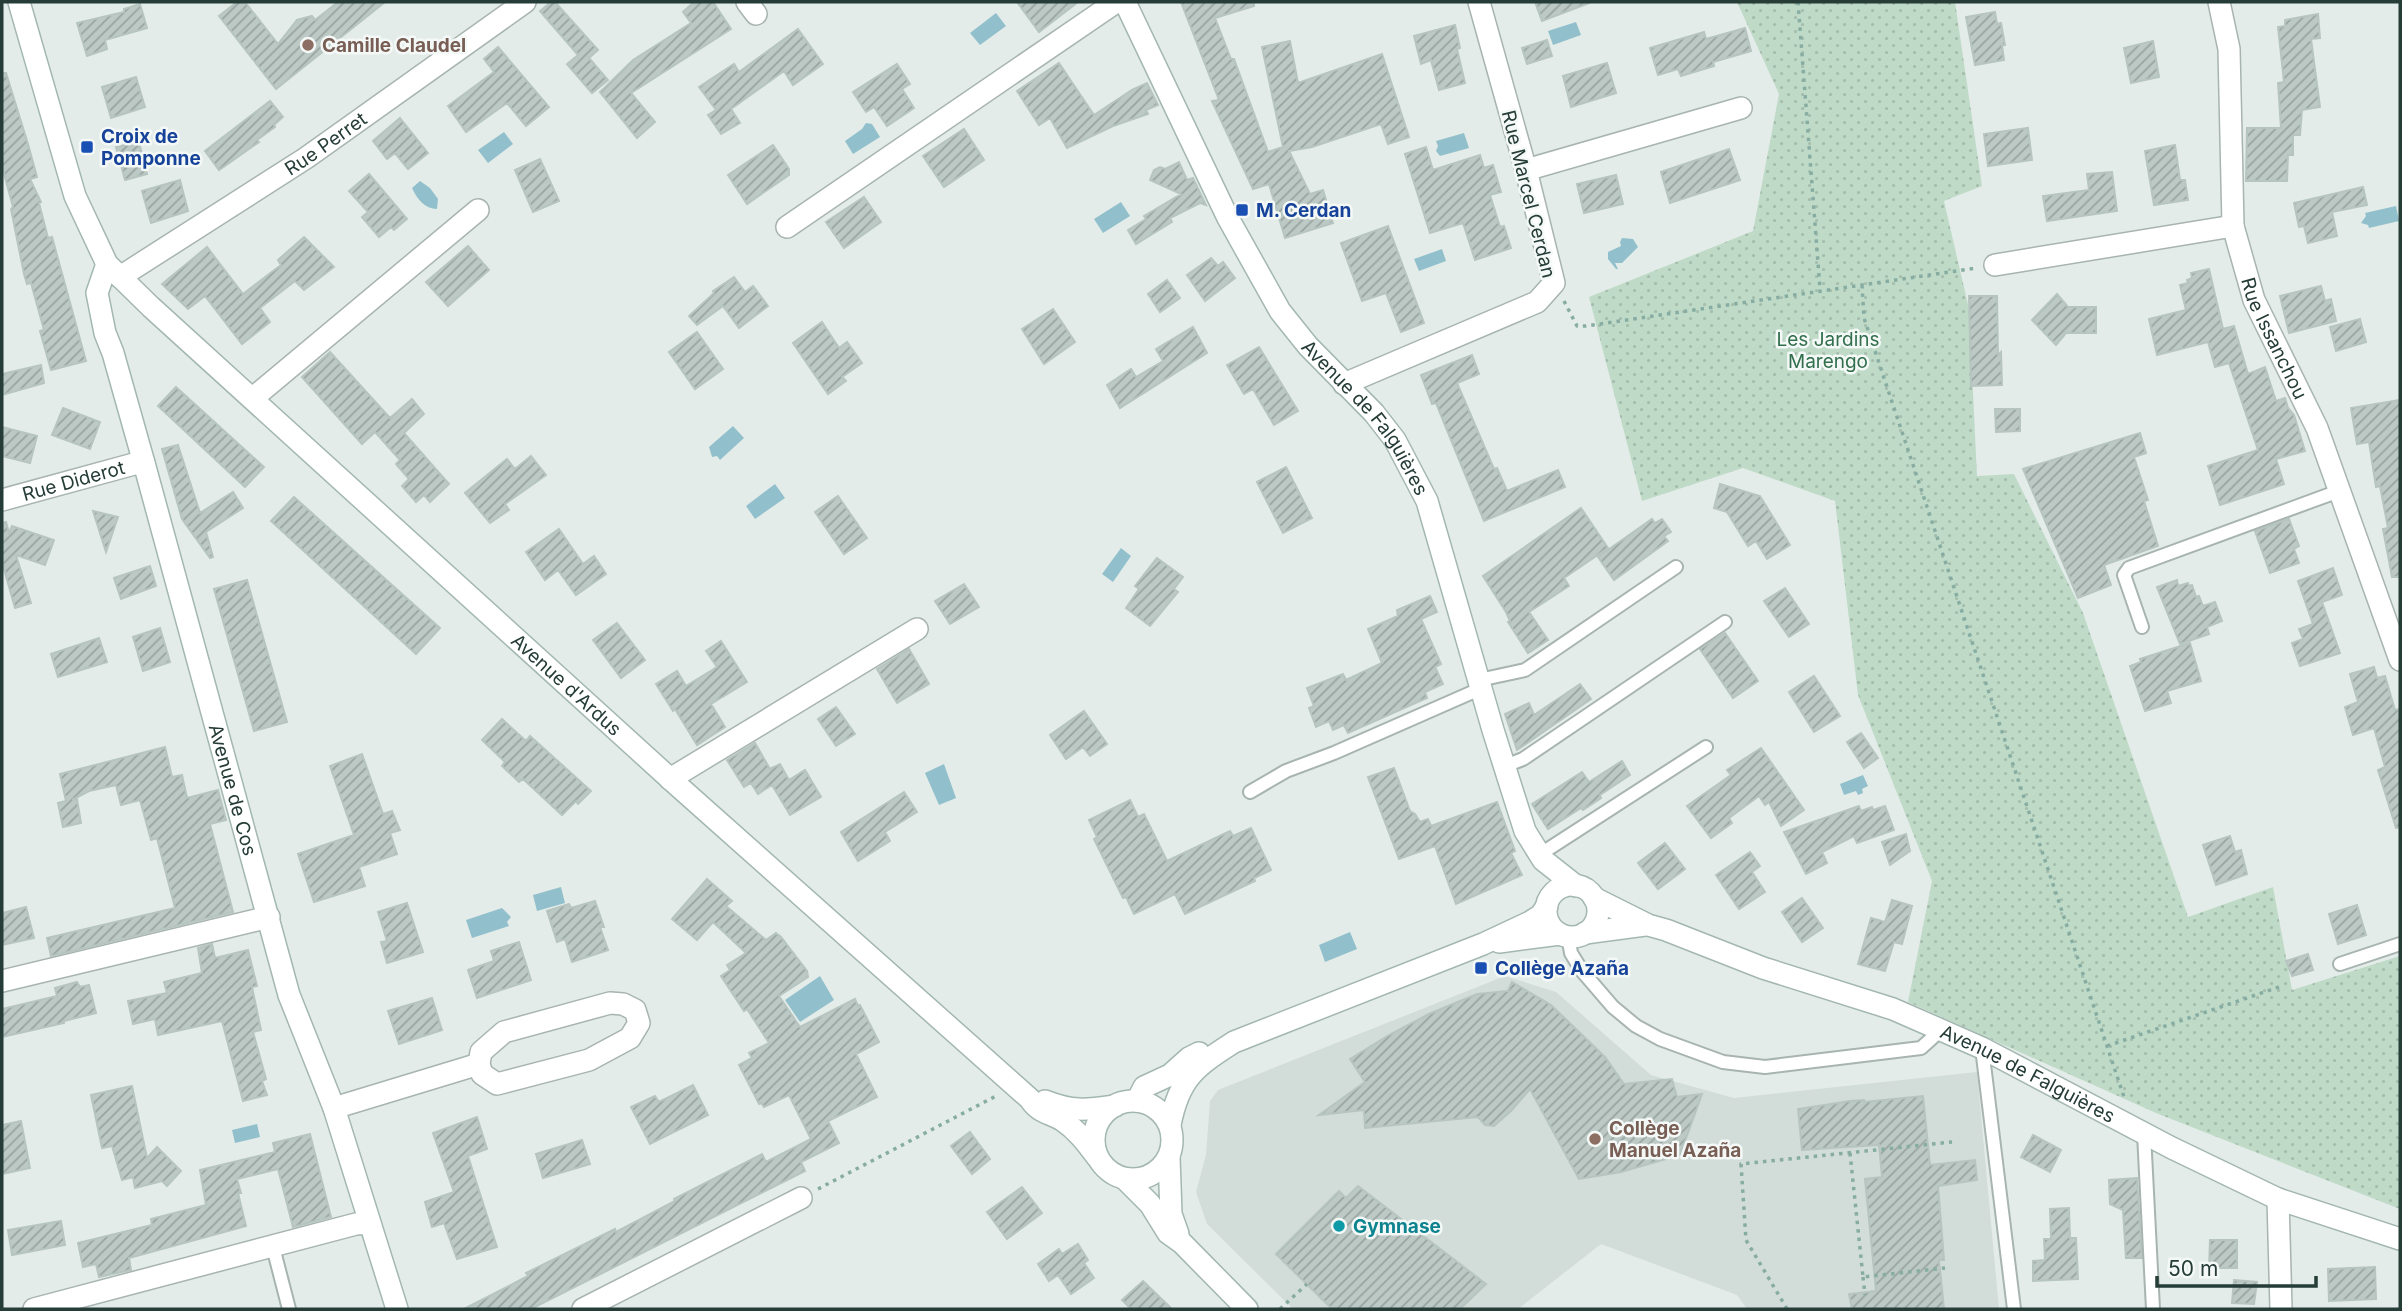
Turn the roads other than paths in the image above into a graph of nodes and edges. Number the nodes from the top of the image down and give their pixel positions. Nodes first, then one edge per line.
1 (19, 2) edge
2 (526, 2) edge
3 (1116, 2) edge
4 (1125, 2) edge
5 (1479, 2) edge
6 (2219, 2) edge
7 (1741, 108) dead end
8 (1526, 170) junction
9 (478, 210) dead end
10 (2233, 226) junction
11 (787, 227) dead end
12 (1995, 265) road end
13 (114, 270) junction
14 (1345, 384) junction
15 (253, 398) junction
16 (144, 463) junction
17 (2339, 491) junction
18 (2, 500) edge
19 (1676, 567) dead end
20 (1725, 622) dead end
21 (2142, 627) dead end
22 (918, 629) dead end
23 (2400, 660) edge
24 (1480, 684) junction
25 (1706, 747) dead end
26 (1505, 766) junction
27 (670, 779) junction
28 (1250, 792) dead end
29 (1541, 857) junction
30 (1576, 886) junction
31 (1594, 898) junction
32 (1548, 902) junction
33 (269, 917) junction
34 (1648, 925) junction
35 (1571, 934) junction
36 (1483, 944) junction
37 (2400, 944) edge
38 (2340, 964) dead end
39 (2, 981) edge
40 (1941, 1030) junction
41 (1234, 1042) junction
42 (1982, 1048) junction
43 (479, 1063) junction
44 (1030, 1099) junction
45 (1137, 1101) junction
46 (1115, 1106) junction
47 (334, 1108) junction
48 (1170, 1125) junction
49 (2139, 1131) junction
50 (1097, 1157) junction
51 (1169, 1157) junction
52 (1125, 1179) junction
53 (801, 1198) road end
54 (2278, 1199) junction
55 (369, 1223) junction
56 (2400, 1239) edge
57 (1182, 1243) junction
58 (274, 1247) junction
59 (34, 1309) edge
60 (289, 1309) edge
61 (397, 1309) edge
62 (583, 1309) edge
63 (1247, 1309) edge
64 (2014, 1309) edge
65 (2153, 1309) edge
66 (2281, 1309) edge

1 - 13 street
2 - 13 street, Rue Perret
3 - 11 street
4 - 14 street, Avenue de Falguières
5 - 8 street, Rue Marcel Cerdan
6 - 10 street, Rue Issanchou
7 - 8 street
8 - 14 street, Rue Marcel Cerdan
9 - 15 street
10 - 12 street
10 - 17 street, Rue Issanchou
13 - 15 street, Avenue d'Ardus
13 - 16 street, Avenue de Cos
14 - 24 street, Avenue de Falguières
15 - 27 street, Avenue d'Ardus
16 - 18 street, Rue Diderot
16 - 33 street, Avenue de Cos
17 - 21 lane
17 - 23 street, Rue Issanchou
19 - 24 lane
20 - 26 lane
22 - 27 street
24 - 26 street, Avenue de Falguières
24 - 28 lane
25 - 29 lane
26 - 29 street, Avenue de Falguières
27 - 44 street, Avenue d'Ardus
29 - 30 street, Avenue de Falguières
29 - 32 street, Avenue de Falguières
30 - 31 street
30 - 32 street
31 - 34 street, Avenue de Falguières
31 - 35 street
32 - 35 street
32 - 36 street
33 - 39 street
33 - 47 street, Avenue de Cos
34 - 35 street, Avenue de Falguières
34 - 40 street, Avenue de Falguières
35 - 36 street, Avenue de Falguières
35 - 40 lane
36 - 41 street
37 - 38 lane
40 - 42 street, Avenue de Falguières
41 - 45 street
41 - 48 street
42 - 49 street, Avenue de Falguières
42 - 64 lane
43 - 43 street
43 - 47 street
44 - 46 street, Avenue d'Ardus
44 - 50 street, Avenue d'Ardus
45 - 46 street
45 - 48 street
46 - 50 street
47 - 55 street, Avenue de Cos
48 - 51 street
49 - 54 street, Avenue de Falguières
49 - 65 lane
50 - 52 street
51 - 52 street
51 - 57 street
52 - 57 street
53 - 62 street
54 - 56 street, Avenue de Falguières
54 - 66 street
55 - 58 street
55 - 61 street, Avenue de Cos
57 - 63 street
58 - 59 street
58 - 60 lane

